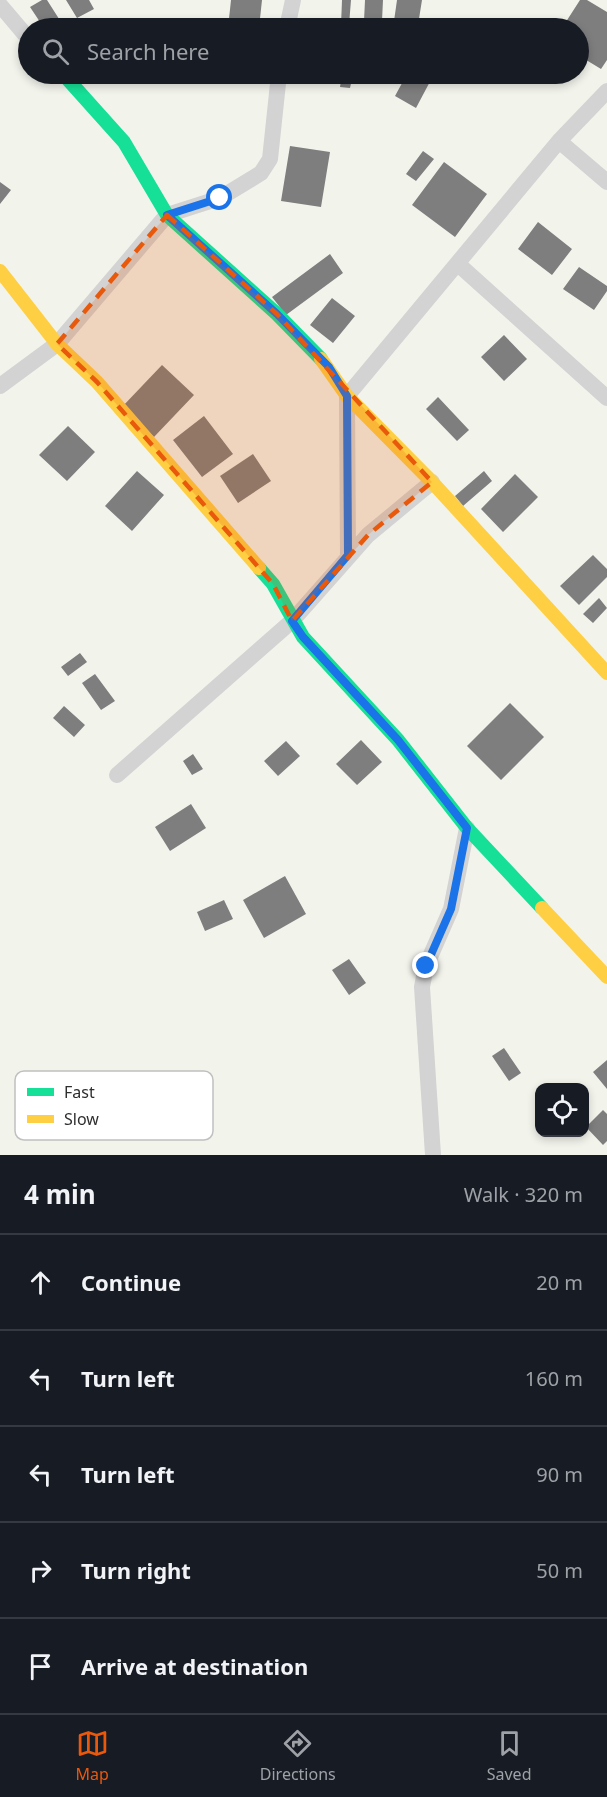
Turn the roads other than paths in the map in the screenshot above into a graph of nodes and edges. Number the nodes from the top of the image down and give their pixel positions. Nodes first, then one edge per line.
1 (292, 0) edge
2 (3, 16) edge
3 (289, 18) edge
4 (18, 29) edge
5 (72, 84) edge
6 (278, 84) edge
7 (607, 91) edge
8 (559, 141) junction
9 (607, 182) edge
10 (167, 215) junction
11 (458, 264) junction
12 (0, 271) edge
13 (57, 344) junction
14 (0, 386) edge
15 (347, 396) junction
16 (607, 399) edge
17 (432, 482) junction
18 (348, 555) junction
19 (292, 621) junction
20 (605, 668) edge
21 (117, 775) dead end
22 (467, 828) junction
23 (607, 977) edge
24 (433, 1155) edge

1 - 3 street
2 - 4 street
5 - 10 street
6 - 10 street
7 - 8 street
8 - 9 street
8 - 11 street
10 - 13 street
10 - 15 street
11 - 15 street
11 - 16 street
12 - 13 street
13 - 14 street
13 - 19 street
15 - 17 street
15 - 18 street
17 - 18 street
17 - 20 street
18 - 19 street
19 - 21 street
19 - 22 street
22 - 23 street
22 - 24 street

